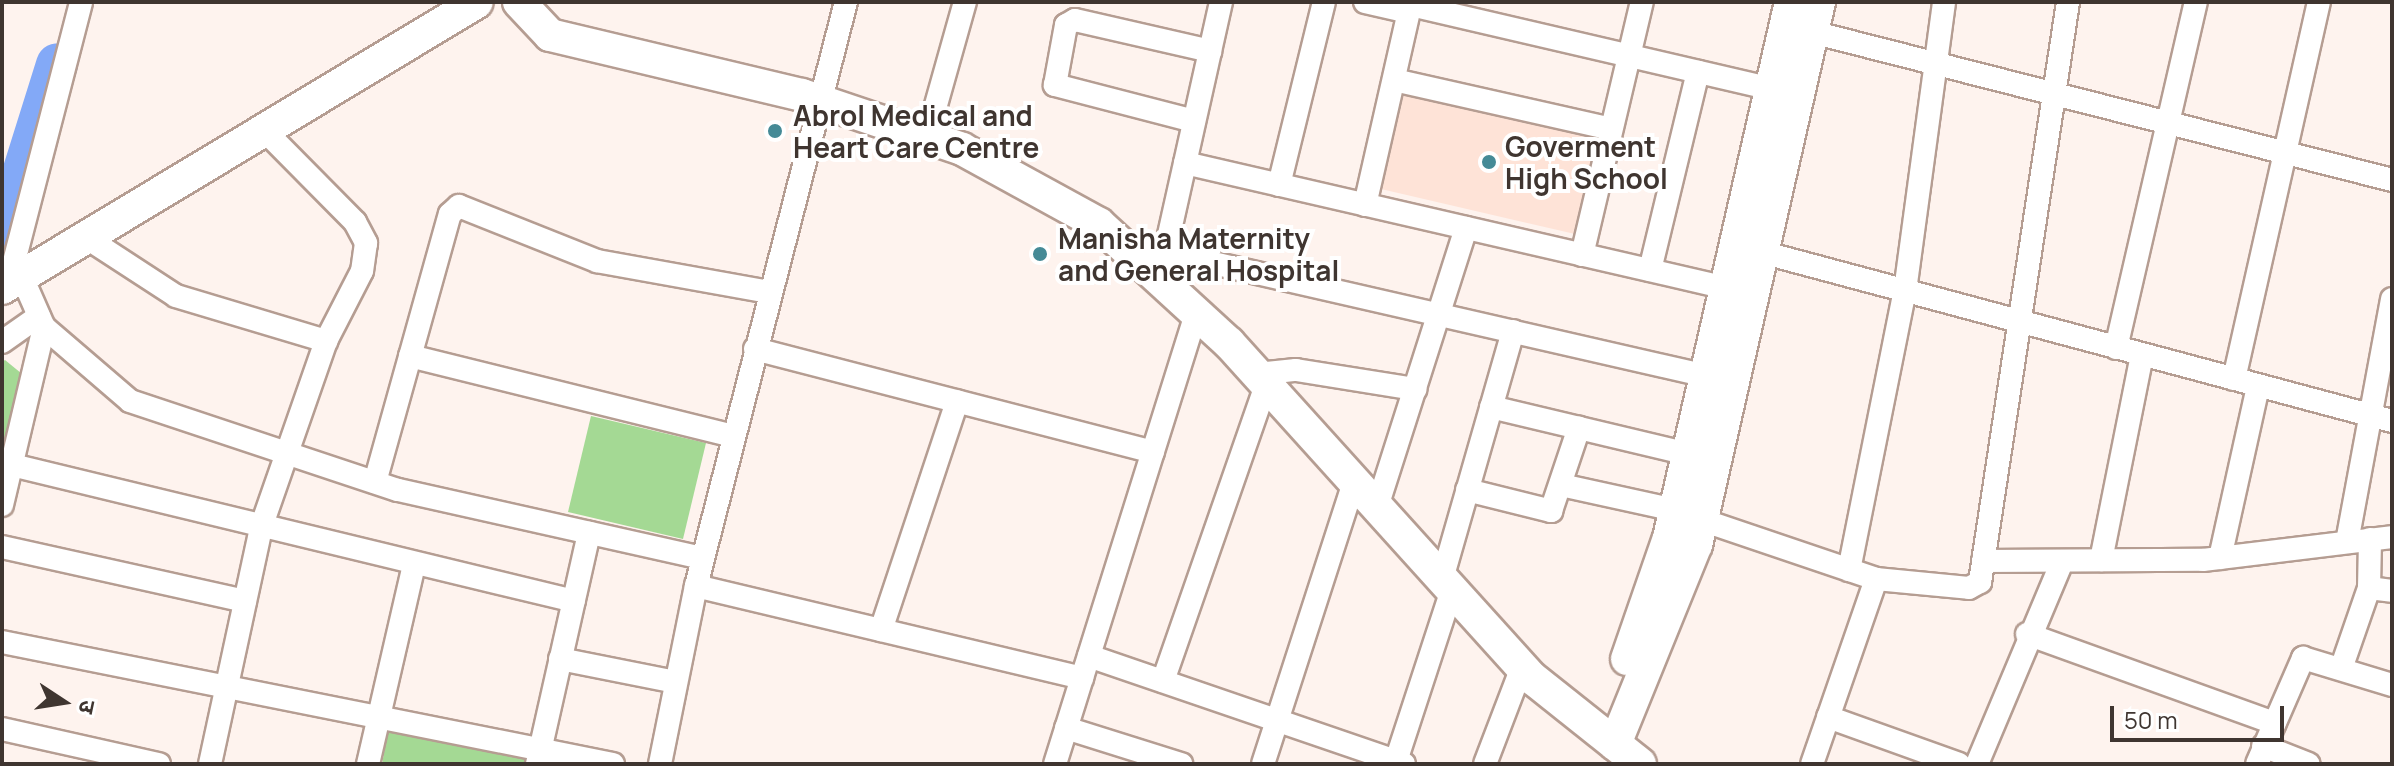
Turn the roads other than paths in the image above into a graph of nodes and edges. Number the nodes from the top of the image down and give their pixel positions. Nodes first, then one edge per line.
1 (81, 2) edge
2 (477, 2) edge
3 (519, 2) edge
4 (846, 2) edge
5 (965, 2) edge
6 (1221, 2) edge
7 (1324, 2) edge
8 (1365, 2) edge
9 (1642, 2) edge
10 (1944, 2) edge
11 (2068, 2) edge
12 (2196, 2) edge
13 (2319, 2) edge
14 (1410, 6) edge
15 (1801, 9) edge
16 (1210, 51) junction
17 (1629, 56) junction
18 (1935, 62) junction
19 (1698, 72) junction
20 (1394, 80) junction
21 (1773, 89) junction
22 (2050, 89) junction
23 (818, 100) junction
24 (1194, 121) junction
25 (2170, 122) junction
26 (1611, 129) junction
27 (265, 131) junction
28 (927, 137) junction
29 (2289, 153) junction
30 (1185, 163) junction
31 (2392, 180) edge
32 (1279, 185) junction
33 (1365, 205) junction
34 (1466, 228) junction
35 (87, 238) junction
36 (1750, 249) junction
37 (1582, 255) junction
38 (1162, 266) junction
39 (1650, 270) junction
40 (9, 284) edge
41 (1727, 288) junction
42 (1905, 291) junction
43 (770, 292) junction
44 (2392, 299) edge
45 (1196, 314) junction
46 (1439, 314) junction
47 (2019, 321) junction
48 (42, 322) junction
49 (1513, 331) junction
50 (326, 341) junction
51 (2, 342) edge
52 (2116, 348) junction
53 (755, 349) junction
54 (2142, 355) junction
55 (410, 356) junction
56 (1707, 376) junction
57 (1261, 379) junction
58 (2234, 379) junction
59 (2258, 386) junction
60 (1415, 389) junction
61 (957, 401) junction
62 (1491, 407) junction
63 (2382, 418) edge
64 (1579, 428) junction
65 (733, 436) junction
66 (284, 451) junction
67 (1153, 452) junction
68 (1689, 454) junction
69 (12, 465) junction
70 (375, 482) junction
71 (1354, 482) junction
72 (1561, 485) junction
73 (1467, 490) junction
74 (2, 505) edge
75 (1377, 507) junction
76 (1689, 515) junction
77 (261, 528) junction
78 (589, 533) junction
79 (2381, 538) edge
80 (2347, 542) junction
81 (2, 547) edge
82 (703, 558) junction
83 (2220, 558) junction
84 (2101, 560) junction
85 (1983, 561) junction
86 (2061, 564) junction
87 (414, 565) junction
88 (1849, 570) junction
89 (1876, 579) junction
90 (1447, 584) junction
91 (696, 586) junction
92 (2369, 588) junction
93 (2392, 591) edge
94 (245, 601) junction
95 (574, 601) junction
96 (881, 630) junction
97 (2027, 634) junction
98 (2, 642) edge
99 (1089, 656) junction
100 (560, 659) junction
101 (2342, 666) junction
102 (1522, 667) junction
103 (1082, 678) junction
104 (1163, 681) junction
105 (676, 682) junction
106 (2392, 685) edge
107 (227, 686) junction
108 (380, 715) junction
109 (1828, 717) junction
110 (1276, 720) junction
111 (2274, 723) junction
112 (1066, 728) junction
113 (2, 729) edge
114 (1624, 753) edge
115 (539, 755) edge
116 (2260, 755) edge
117 (100, 758) edge
118 (1398, 763) edge
119 (159, 764) edge
120 (210, 764) edge
121 (368, 764) edge
122 (613, 764) edge
123 (660, 764) edge
124 (1055, 764) edge
125 (1181, 764) edge
126 (1263, 764) edge
127 (1485, 764) edge
128 (1812, 764) edge
129 (1959, 764) edge
130 (1977, 764) edge
131 (2309, 764) edge

1 - 40 street
2 - 27 street
3 - 23 street
4 - 23 street
5 - 28 street
6 - 16 street
7 - 32 street
8 - 14 street
9 - 17 street
10 - 18 street
11 - 22 street
12 - 25 street
13 - 29 street
14 - 17 street
14 - 20 street
15 - 18 street
15 - 21 street
15 - 36 street
16 - 24 street
16 - 24 street
17 - 19 street
17 - 26 street
18 - 22 street
18 - 42 street
19 - 21 street
19 - 39 street
20 - 26 street
20 - 33 street
21 - 36 street
22 - 25 street
22 - 47 street
23 - 28 street
23 - 43 street
24 - 30 street
25 - 29 street
25 - 52 street
26 - 37 street
27 - 35 street
27 - 50 street
28 - 38 street
29 - 31 street
29 - 58 street
30 - 32 street
30 - 38 street
32 - 33 street
33 - 34 street
34 - 37 street
34 - 46 street
35 - 40 street
35 - 50 street
36 - 41 street
36 - 42 street
36 - 76 street
37 - 39 street
38 - 45 street
38 - 46 street
39 - 41 street
40 - 48 street
41 - 56 street
42 - 47 street
42 - 88 street
43 - 53 street
43 - 55 street
44 - 63 street
45 - 57 street
45 - 67 street
46 - 49 street
46 - 60 street
47 - 52 street
47 - 85 street
48 - 51 street
48 - 66 street
48 - 69 street
49 - 56 street
49 - 62 street
50 - 66 street
52 - 54 street
53 - 61 street
53 - 65 street
54 - 58 street
54 - 84 street
55 - 65 street
55 - 70 street
56 - 68 street
57 - 60 street
57 - 71 street
57 - 104 street
58 - 59 street
59 - 63 street
59 - 83 street
60 - 75 street
61 - 67 street
61 - 96 street
62 - 64 street
62 - 73 street
63 - 80 street
64 - 68 street
64 - 72 street
65 - 82 street
66 - 70 street
66 - 77 street
67 - 99 street
68 - 76 street
69 - 74 street
69 - 77 street
70 - 78 street
71 - 75 street
71 - 110 street
72 - 73 street
72 - 76 street
73 - 90 street
75 - 90 street
76 - 88 street
76 - 114 street
77 - 87 street
77 - 94 street
78 - 82 street
78 - 95 street
79 - 80 street
79 - 92 street
80 - 83 street
81 - 94 street
82 - 91 street
83 - 84 street
84 - 86 street
85 - 86 street
85 - 89 street
86 - 97 street
87 - 95 street
87 - 108 street
88 - 89 street
89 - 109 street
90 - 102 street
90 - 118 street
91 - 96 street
91 - 105 street
92 - 93 street
92 - 101 street
94 - 107 street
95 - 100 street
96 - 103 street
97 - 111 street
97 - 130 street
98 - 107 street
99 - 103 street
99 - 104 street
100 - 105 street
100 - 115 street
101 - 106 street
101 - 111 street
102 - 114 street
102 - 127 street
103 - 112 street
104 - 110 street
105 - 123 street
107 - 108 street
107 - 120 street
108 - 115 street
108 - 121 street
109 - 128 street
109 - 129 street
110 - 118 street
110 - 126 street
111 - 116 street
112 - 124 street
112 - 125 street
113 - 117 street
115 - 122 street
116 - 131 street
117 - 119 street

